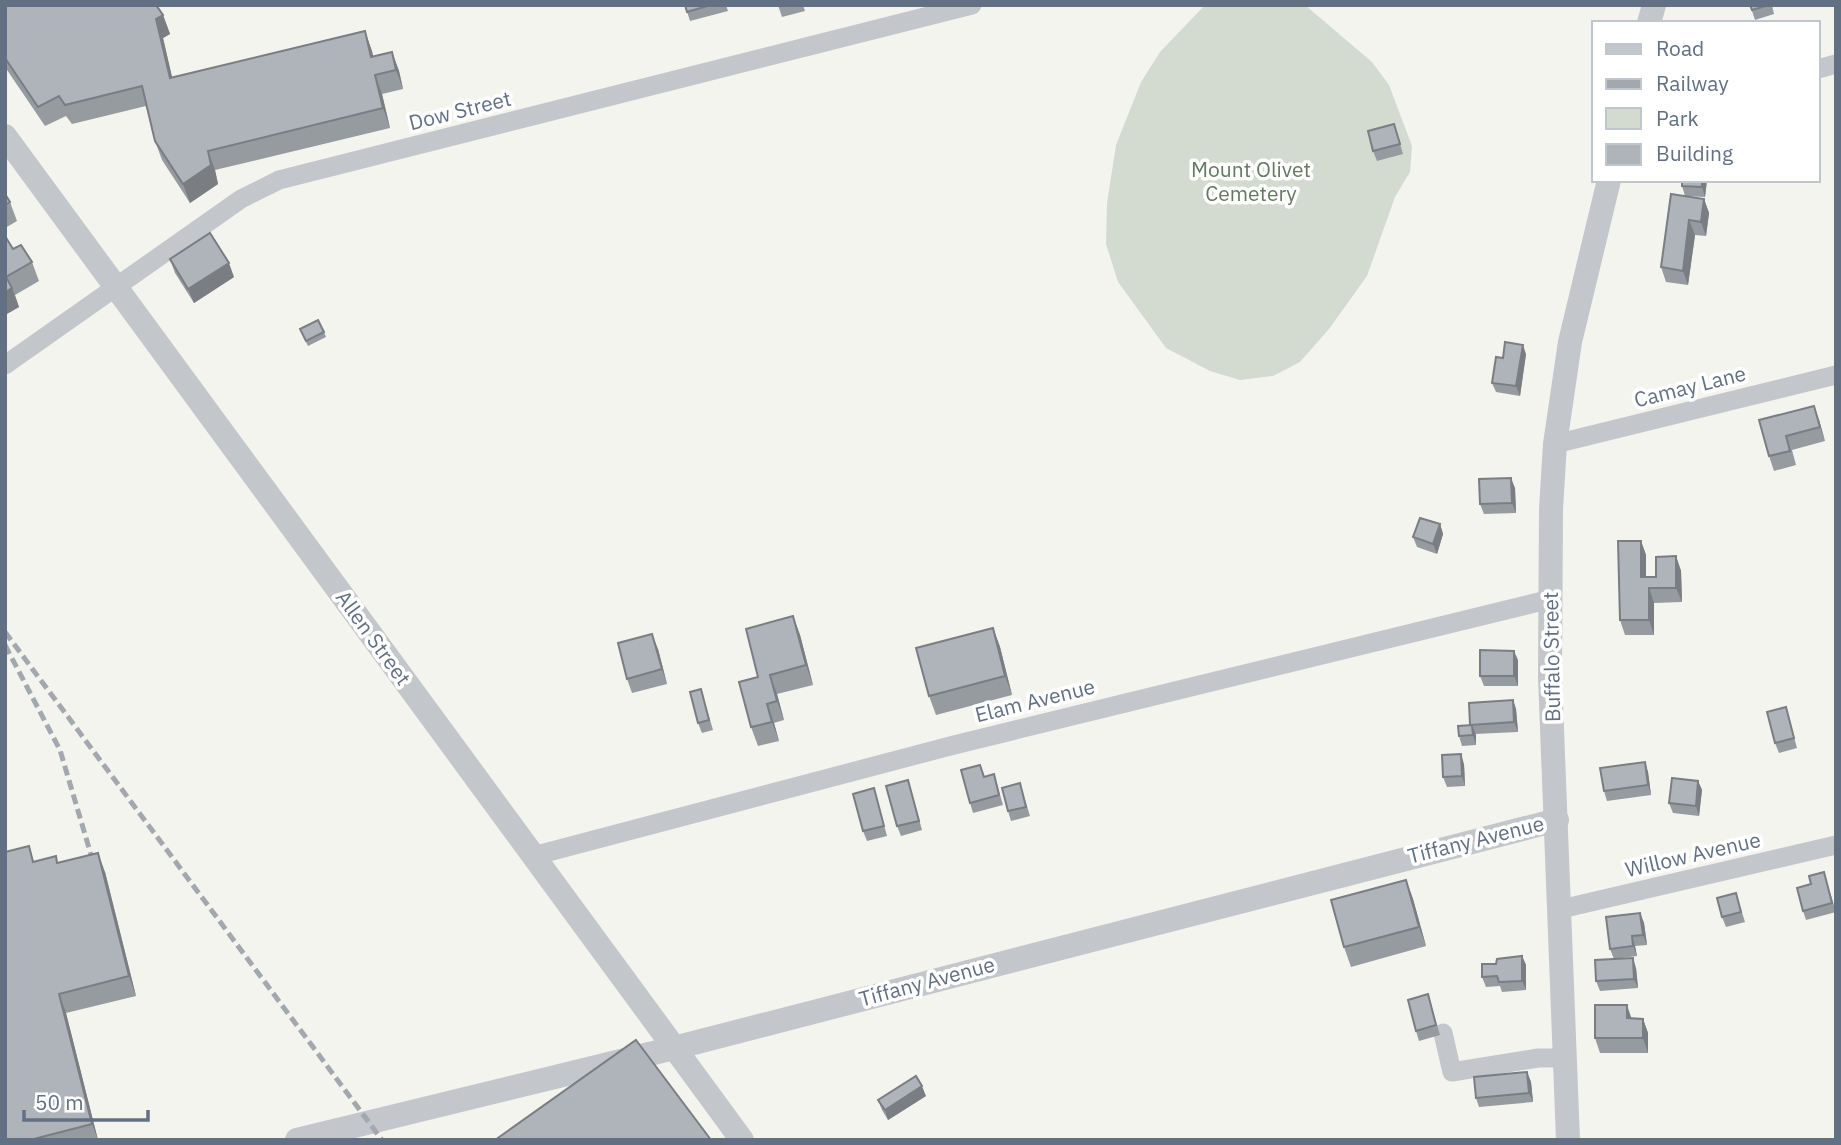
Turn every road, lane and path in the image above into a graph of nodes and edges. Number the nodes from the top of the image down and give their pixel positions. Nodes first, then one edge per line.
1 (972, 5) edge
2 (5, 136) edge
3 (1609, 182) edge
4 (116, 288) junction
5 (5, 365) edge
6 (1836, 375) edge
7 (1555, 443) junction
8 (1551, 599) junction
9 (1557, 820) junction
10 (1836, 845) edge
11 (533, 856) junction
12 (1561, 909) junction
13 (1443, 1033) dead end
14 (674, 1048) junction
15 (1566, 1058) junction
16 (297, 1140) edge
17 (742, 1140) edge
18 (1568, 1140) edge

1 - 4 street, Dow Street
2 - 4 street, Allen Street
3 - 7 street, Buffalo Street
4 - 5 street, Dow Street
4 - 11 street, Allen Street
6 - 7 street, Camay Lane
7 - 8 street, Buffalo Street
8 - 9 street, Buffalo Street
8 - 11 street, Elam Avenue
9 - 12 street, Buffalo Street
9 - 14 street, Tiffany Avenue
10 - 12 street, Willow Avenue
11 - 14 street, Allen Street
12 - 15 street, Buffalo Street
13 - 15 street
14 - 16 street, Tiffany Avenue
14 - 17 street, Allen Street
15 - 18 street, Buffalo Street

